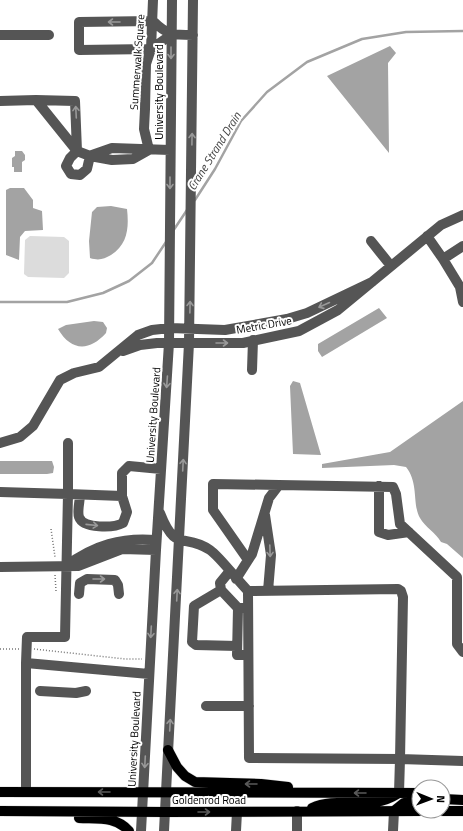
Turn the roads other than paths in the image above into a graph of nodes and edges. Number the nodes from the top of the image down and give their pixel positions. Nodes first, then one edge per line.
1 (153, 0) edge
2 (172, 0) edge
3 (193, 0) edge
4 (152, 21) junction
5 (0, 35) edge
6 (49, 35) dead end
7 (171, 35) junction
8 (193, 35) junction
9 (152, 49) junction
10 (0, 100) edge
11 (36, 100) junction
12 (149, 150) junction
13 (170, 150) junction
14 (77, 151) junction
15 (90, 156) junction
16 (463, 215) edge
17 (427, 236) junction
18 (371, 241) dead end
19 (463, 246) edge
20 (443, 259) junction
21 (391, 266) junction
22 (372, 282) junction
23 (463, 302) edge
24 (293, 317) junction
25 (170, 328) junction
26 (190, 329) junction
27 (298, 331) junction
28 (253, 340) junction
29 (189, 342) junction
30 (169, 343) junction
31 (118, 353) junction
32 (252, 370) dead end
33 (68, 442) dead end
34 (0, 443) edge
35 (161, 469) junction
36 (279, 485) junction
37 (379, 486) junction
38 (0, 492) edge
39 (68, 494) junction
40 (80, 495) junction
41 (122, 496) junction
42 (158, 510) junction
43 (264, 513) junction
44 (409, 532) junction
45 (180, 541) junction
46 (156, 545) junction
47 (248, 560) junction
48 (66, 566) junction
49 (0, 567) edge
50 (232, 575) junction
51 (221, 590) junction
52 (248, 590) junction
53 (268, 590) junction
54 (79, 594) dead end
55 (119, 594) dead end
56 (243, 608) junction
57 (237, 646) junction
58 (463, 652) edge
59 (248, 655) junction
60 (26, 663) junction
61 (149, 674) junction
62 (40, 691) dead end
63 (86, 691) dead end
64 (206, 706) dead end
65 (249, 706) junction
66 (168, 750) junction
67 (400, 759) junction
68 (463, 761) edge
69 (0, 792) edge
70 (26, 792) junction
71 (143, 792) junction
72 (166, 792) junction
73 (331, 793) junction
74 (399, 793) junction
75 (411, 793) edge
76 (451, 793) edge
77 (463, 793) edge
78 (451, 799) edge
79 (463, 800) edge
80 (411, 801) edge
81 (0, 811) edge
82 (38, 811) junction
83 (301, 811) junction
84 (394, 811) junction
85 (411, 811) edge
86 (451, 811) edge
87 (463, 811) edge
88 (142, 812) junction
89 (165, 812) junction
90 (237, 812) junction
91 (129, 831) edge
92 (141, 831) edge
93 (164, 831) edge
94 (236, 831) edge
95 (297, 831) edge
96 (393, 831) edge

1 - 4 street, Summerwalk Square
2 - 7 street, University Boulevard
3 - 8 street
4 - 7 street
4 - 9 street, Summerwalk Square
4 -> 9 street
5 - 6 street
7 - 8 street
7 - 9 street
7 -> 13 street, University Boulevard
26 -> 8 street
9 - 12 street, Summerwalk Square
10 - 11 street
11 - 14 street
14 -> 11 street
12 - 13 street
12 - 15 street
13 -> 25 street, University Boulevard
14 - 15 street
14 - 15 street
16 - 17 street, Metric Drive
17 - 20 street
17 - 21 street, Metric Drive
18 - 21 street
19 - 20 street
20 - 23 street
21 - 22 street, Metric Drive
22 -> 24 street, Metric Drive
22 - 27 street, Metric Drive
24 - 26 street, Metric Drive
24 - 27 street
25 - 26 street, Metric Drive
25 - 30 street, University Boulevard
25 - 31 street, Metric Drive
26 - 29 street
27 - 28 street, Metric Drive
29 -> 28 street, Metric Drive
28 - 32 street
29 - 30 street, Metric Drive
45 -> 29 street
30 - 31 street, Metric Drive
30 -> 35 street, University Boulevard
31 - 34 street
33 - 39 street
35 - 41 street
35 - 42 street, University Boulevard
36 - 37 street
36 - 43 street
36 - 47 street
37 - 44 street
37 - 44 street
38 - 39 street
39 - 40 street
39 - 48 street
40 - 41 street
40 -> 41 street
42 - 45 street
42 - 46 street, University Boulevard
43 - 47 street
43 -> 53 street
44 - 58 street
45 - 50 street
66 -> 45 street
46 - 48 street
46 -> 61 street, University Boulevard
47 - 50 street
48 - 49 street
48 - 60 street
50 - 51 street
50 - 52 street
51 - 56 street
51 - 57 street
52 - 53 street
52 - 56 street
53 - 67 street
54 -> 55 street
56 - 57 street
56 - 59 street
57 - 59 street
59 - 65 street
60 - 61 street
60 - 70 street
61 -> 71 street, University Boulevard
62 - 63 street
64 - 65 street
65 - 67 street
66 - 72 street
73 -> 66 main road
67 - 68 street
67 - 74 street
69 - 70 main road, Goldenrod Road
71 -> 70 main road, Goldenrod Road
71 - 72 main road, Goldenrod Road
71 - 88 street, University Boulevard
72 - 73 main road, Goldenrod Road
72 - 89 street
74 -> 73 main road, Goldenrod Road
74 - 75 main road, Goldenrod Road
74 - 83 main road
76 - 77 main road
78 - 79 main road
80 - 84 main road
81 - 82 main road, Goldenrod Road
82 - 88 main road, Goldenrod Road
82 - 91 main road
83 - 84 main road, Goldenrod Road
83 - 90 main road, Goldenrod Road
83 - 95 street
84 - 85 main road, Goldenrod Road
84 - 96 street
86 - 87 main road
88 - 89 main road, Goldenrod Road
88 - 92 street, University Boulevard
89 -> 90 main road, Goldenrod Road
89 - 93 street
90 - 94 street

